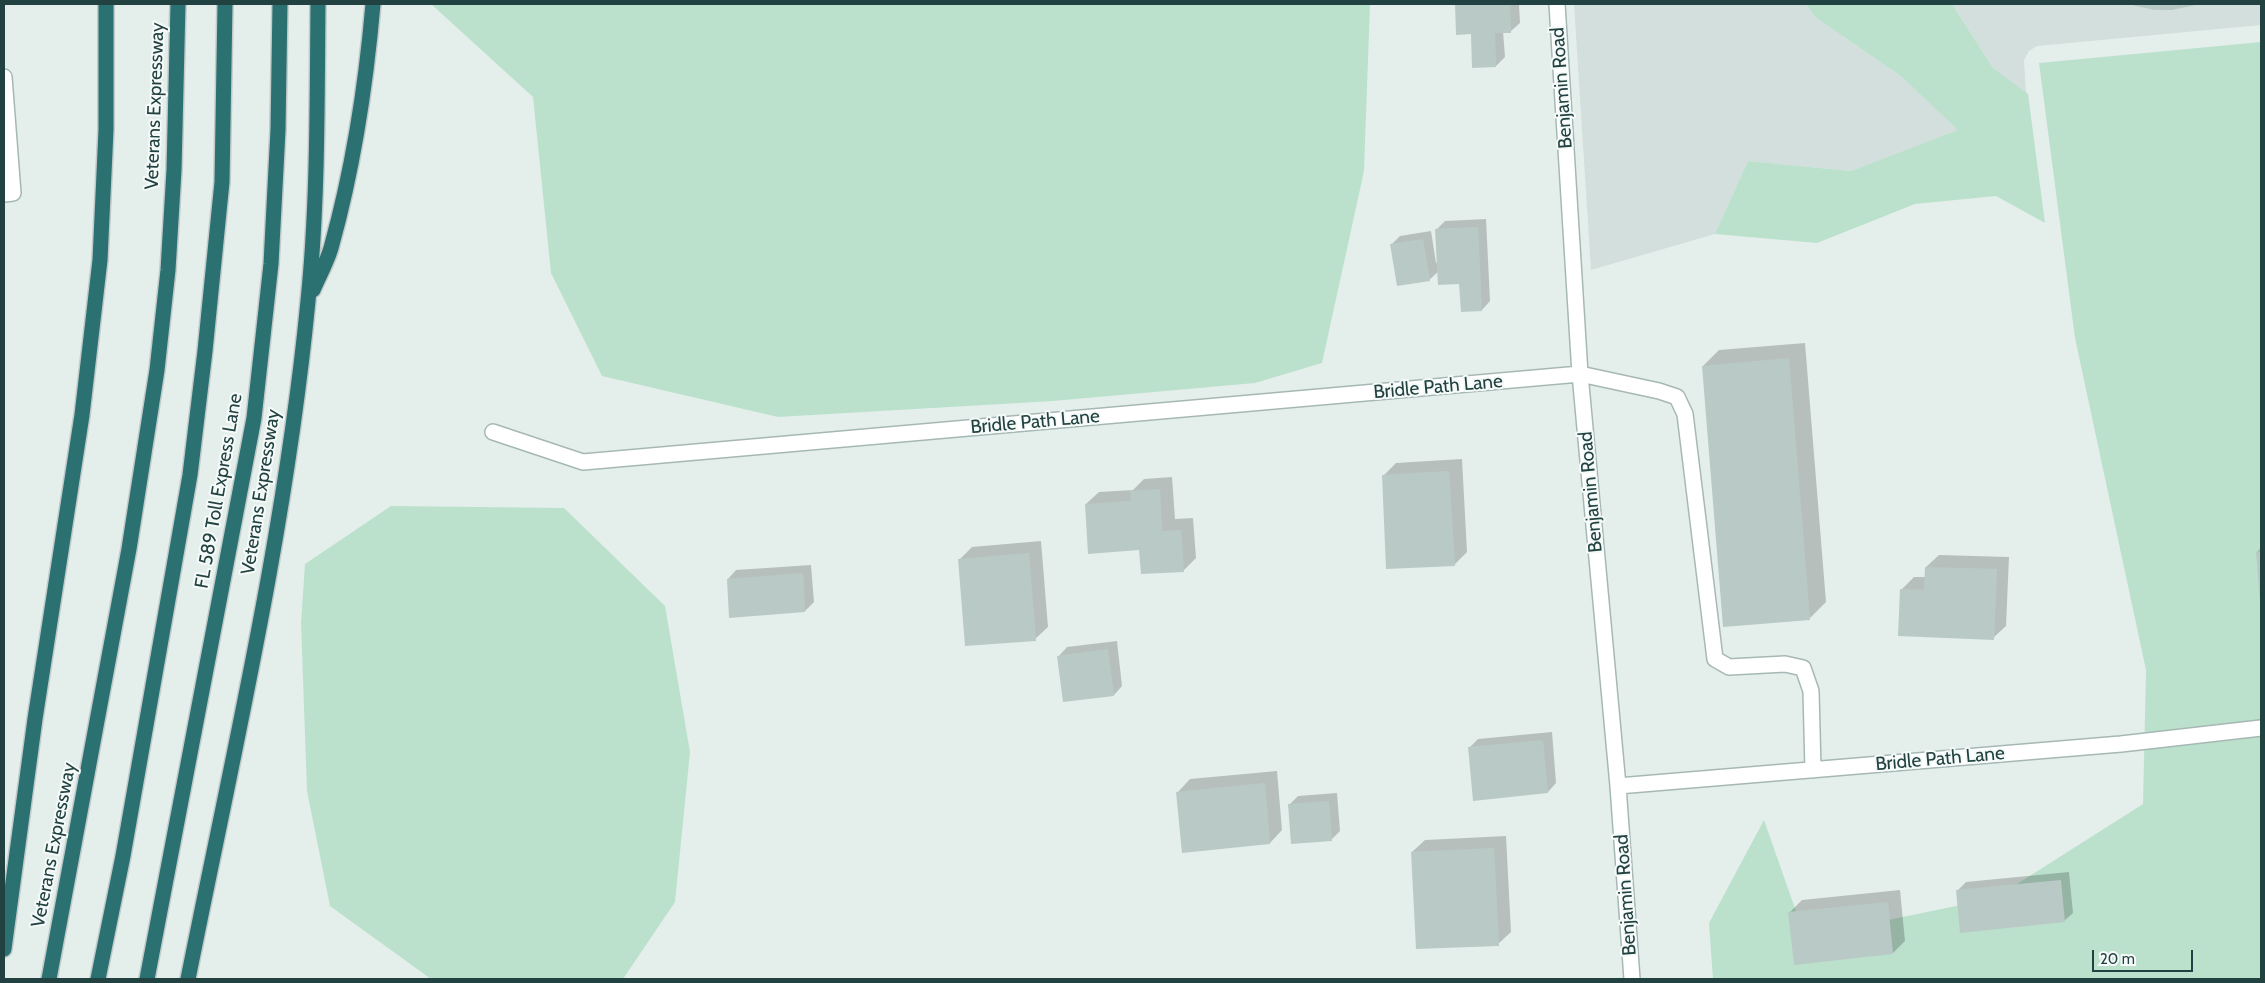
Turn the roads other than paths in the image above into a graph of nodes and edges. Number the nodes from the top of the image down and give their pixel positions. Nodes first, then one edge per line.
1 (106, 4) edge
2 (178, 4) edge
3 (226, 4) edge
4 (280, 4) edge
5 (318, 4) edge
6 (373, 4) edge
7 (1557, 4) edge
8 (4, 77) edge
9 (4, 194) edge
10 (308, 300) junction
11 (1580, 374) junction
12 (493, 432) dead end
13 (2261, 728) edge
14 (1813, 770) junction
15 (1618, 786) junction
16 (4, 948) edge
17 (49, 979) edge
18 (98, 979) edge
19 (147, 979) edge
20 (188, 979) edge
21 (1632, 979) edge

1 - 16 highway
2 - 17 highway, Veterans Expressway
3 - 18 highway, FL 589 Toll Express Lane
4 - 19 highway, FL 589 Toll Express Lane
5 - 10 highway, Veterans Expressway
6 - 10 highway
7 - 11 street, Benjamin Road
8 - 9 street
10 - 20 highway, Veterans Expressway
11 - 12 street, Bridle Path Lane
11 - 14 street, Bridle Path Lane
11 - 15 street, Benjamin Road
13 - 14 street, Bridle Path Lane
14 - 15 street, Bridle Path Lane
15 - 21 street, Benjamin Road

